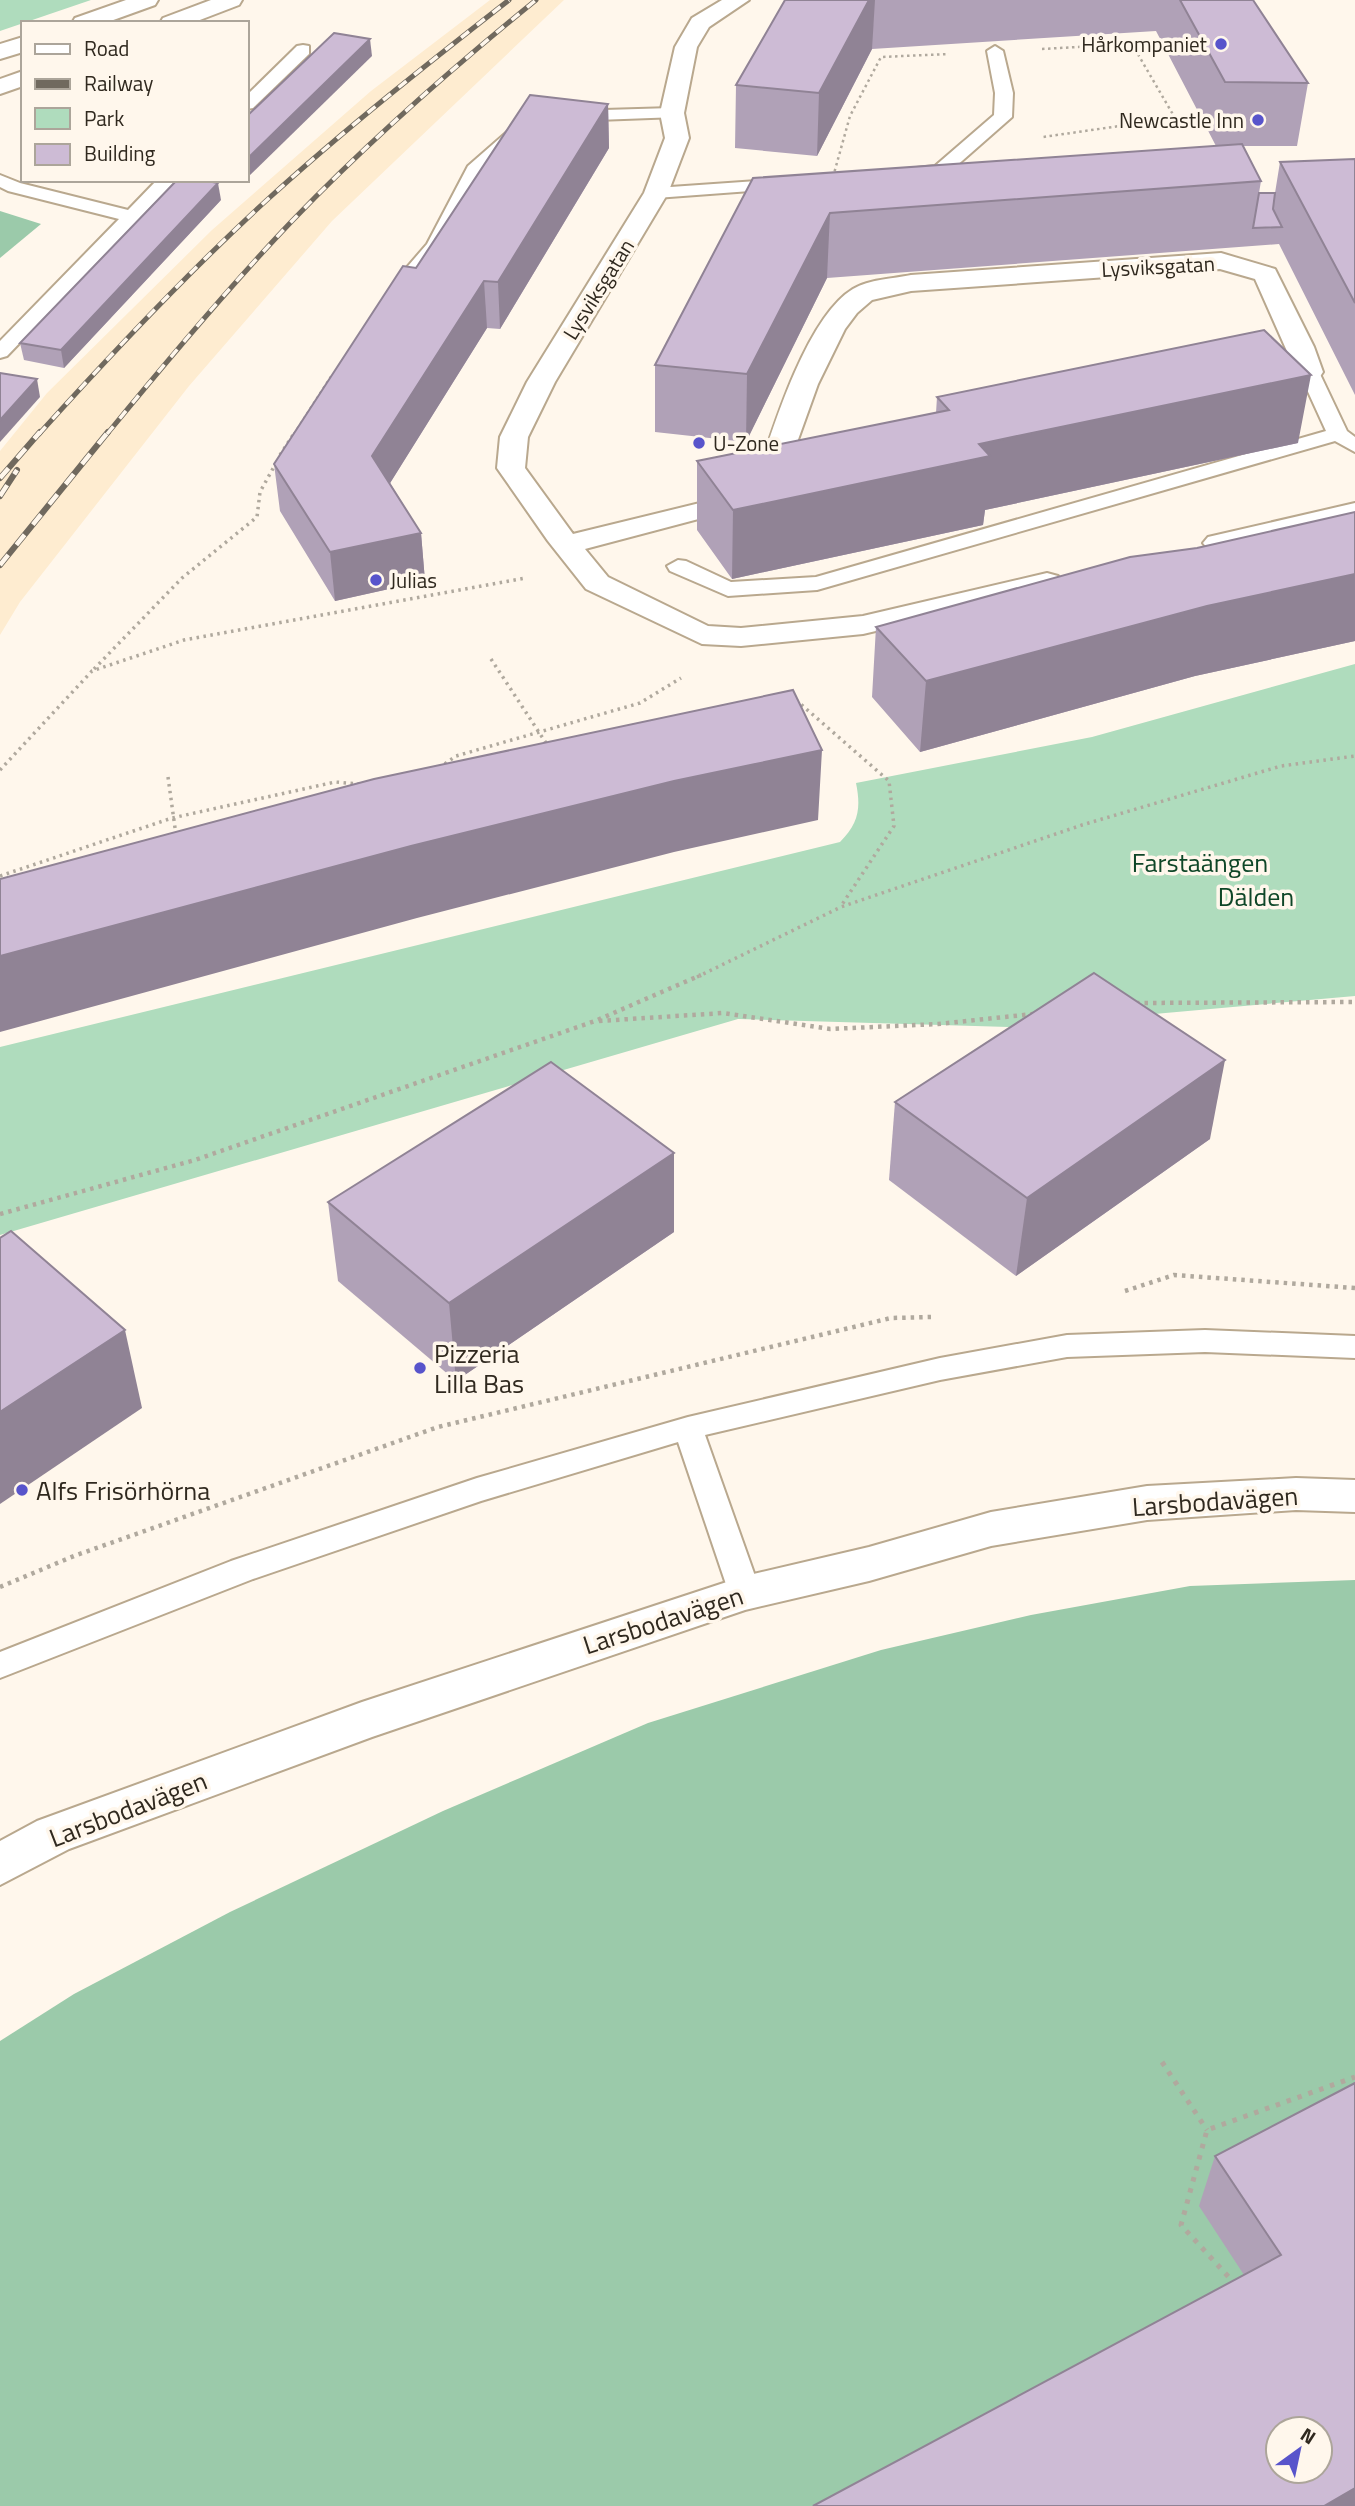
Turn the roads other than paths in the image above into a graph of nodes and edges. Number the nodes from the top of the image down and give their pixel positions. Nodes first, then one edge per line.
1 (147, 0) edge
2 (231, 0) edge
3 (738, 0) edge
4 (89, 21) edge
5 (176, 21) edge
6 (21, 45) edge
7 (303, 50) dead end
8 (995, 51) road end
9 (0, 52) edge
10 (21, 79) edge
11 (0, 87) edge
12 (248, 103) edge
13 (672, 113) junction
14 (899, 174) edge
15 (0, 180) edge
16 (831, 181) edge
17 (165, 182) edge
18 (656, 192) junction
19 (130, 216) junction
20 (401, 312) edge
21 (0, 352) edge
22 (1309, 372) junction
23 (1229, 389) edge
24 (1347, 440) edge
25 (1355, 512) edge
26 (566, 545) junction
27 (1194, 548) edge
28 (678, 566) dead end
29 (1074, 576) edge
30 (1355, 1347) edge
31 (688, 1428) junction
32 (1355, 1496) edge
33 (745, 1593) junction
34 (2, 1665) dead end
35 (0, 1865) edge

1 - 4 street
2 - 5 street
3 - 13 street, Lysviksgatan
6 - 9 street
7 - 12 lane
8 - 14 lane
10 - 11 street
13 - 18 street, Lysviksgatan
13 - 20 lane
15 - 19 lane
16 - 18 lane
17 - 19 lane
18 - 26 street, Lysviksgatan
19 - 21 lane
22 - 23 street
22 - 24 lane
22 - 26 street, Lysviksgatan
24 - 28 lane
25 - 27 street
26 - 29 street, Lysviksgatan
30 - 31 lane
31 - 33 lane
31 - 34 lane
32 - 33 street, Larsbodavägen
33 - 35 street, Larsbodavägen

